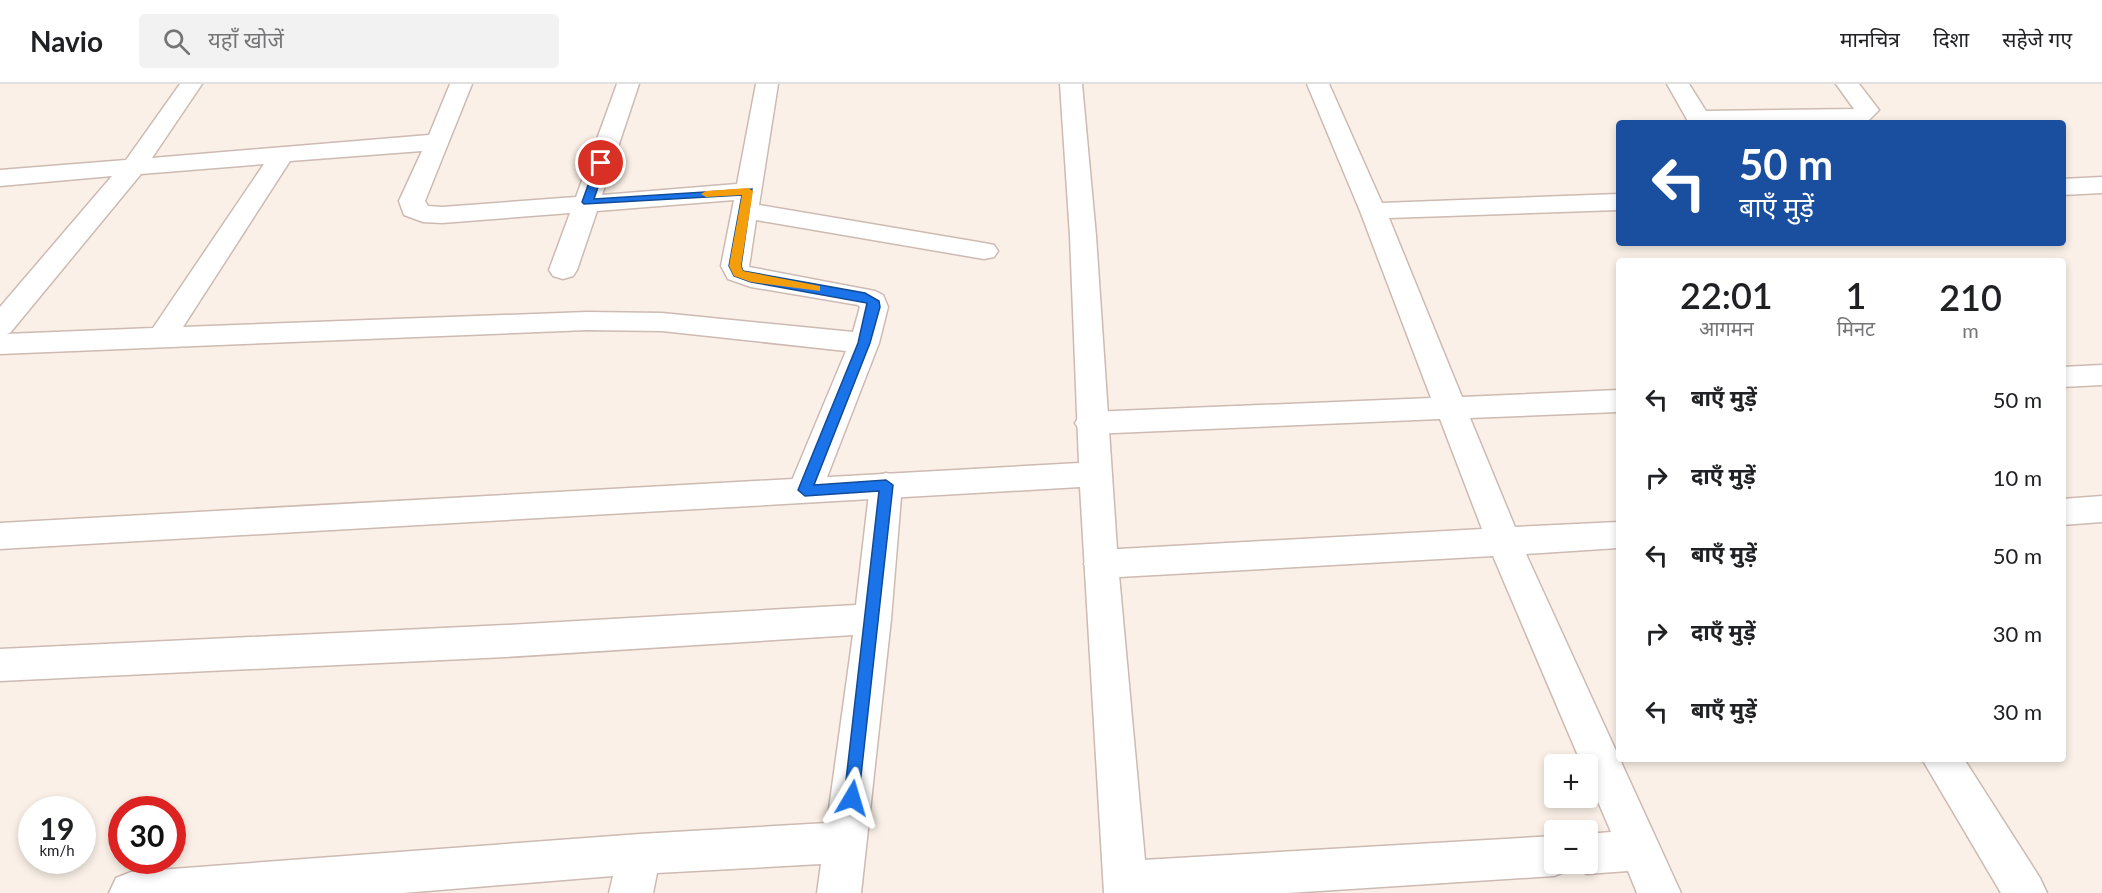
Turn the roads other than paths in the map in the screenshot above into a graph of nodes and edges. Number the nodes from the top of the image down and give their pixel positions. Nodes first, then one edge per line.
1 (191, 84) edge
2 (461, 84) edge
3 (628, 84) edge
4 (767, 84) edge
5 (1071, 84) edge
6 (1318, 84) edge
7 (1678, 84) edge
8 (1847, 84) edge
9 (1699, 120) edge
10 (1740, 120) edge
11 (438, 142) junction
12 (283, 154) junction
13 (134, 166) junction
14 (0, 178) edge
15 (2102, 185) edge
16 (2066, 187) edge
17 (746, 200) junction
18 (588, 202) junction
19 (1616, 202) edge
20 (1373, 212) junction
21 (984, 251) dead end
22 (563, 270) dead end
23 (0, 326) edge
24 (162, 337) junction
25 (864, 343) junction
26 (0, 344) edge
27 (2102, 375) edge
28 (2066, 377) edge
29 (1616, 401) edge
30 (1450, 410) junction
31 (1091, 423) junction
32 (1096, 474) junction
33 (886, 485) junction
34 (805, 490) junction
35 (2102, 509) edge
36 (2066, 512) edge
37 (1616, 535) edge
38 (0, 536) edge
39 (1503, 540) junction
40 (1101, 564) junction
41 (873, 619) junction
42 (0, 665) edge
43 (1944, 762) edge
44 (847, 842) junction
45 (1641, 850) junction
46 (1598, 853) edge
47 (1544, 857) edge
48 (635, 873) edge
49 (359, 884) edge
50 (1126, 887) edge
51 (131, 893) edge
52 (839, 893) edge
53 (1659, 893) edge
54 (2025, 893) edge

1 - 13 street
2 - 11 street
3 - 18 street
4 - 17 street
5 - 31 street
6 - 20 street
7 - 9 street
8 - 10 street
11 - 12 street
11 - 18 street
12 - 13 street
12 - 24 street
13 - 14 street
13 - 23 street
15 - 16 street
17 - 18 street
17 - 21 street
17 - 25 street
18 - 22 street
19 - 20 street
20 - 30 street
24 - 25 street
24 - 26 street
25 - 34 street
27 - 28 street
29 - 30 street
30 - 31 street
30 - 39 street
31 - 32 street
32 - 33 street
32 - 40 street
33 - 34 street
33 - 41 street
34 - 38 street
35 - 36 street
37 - 39 street
39 - 40 street
39 - 45 street
40 - 50 street
41 - 42 street
41 - 44 street
43 - 54 street
44 - 48 street
44 - 52 street
45 - 46 street
45 - 53 street
47 - 50 street
48 - 49 street
49 - 51 street

